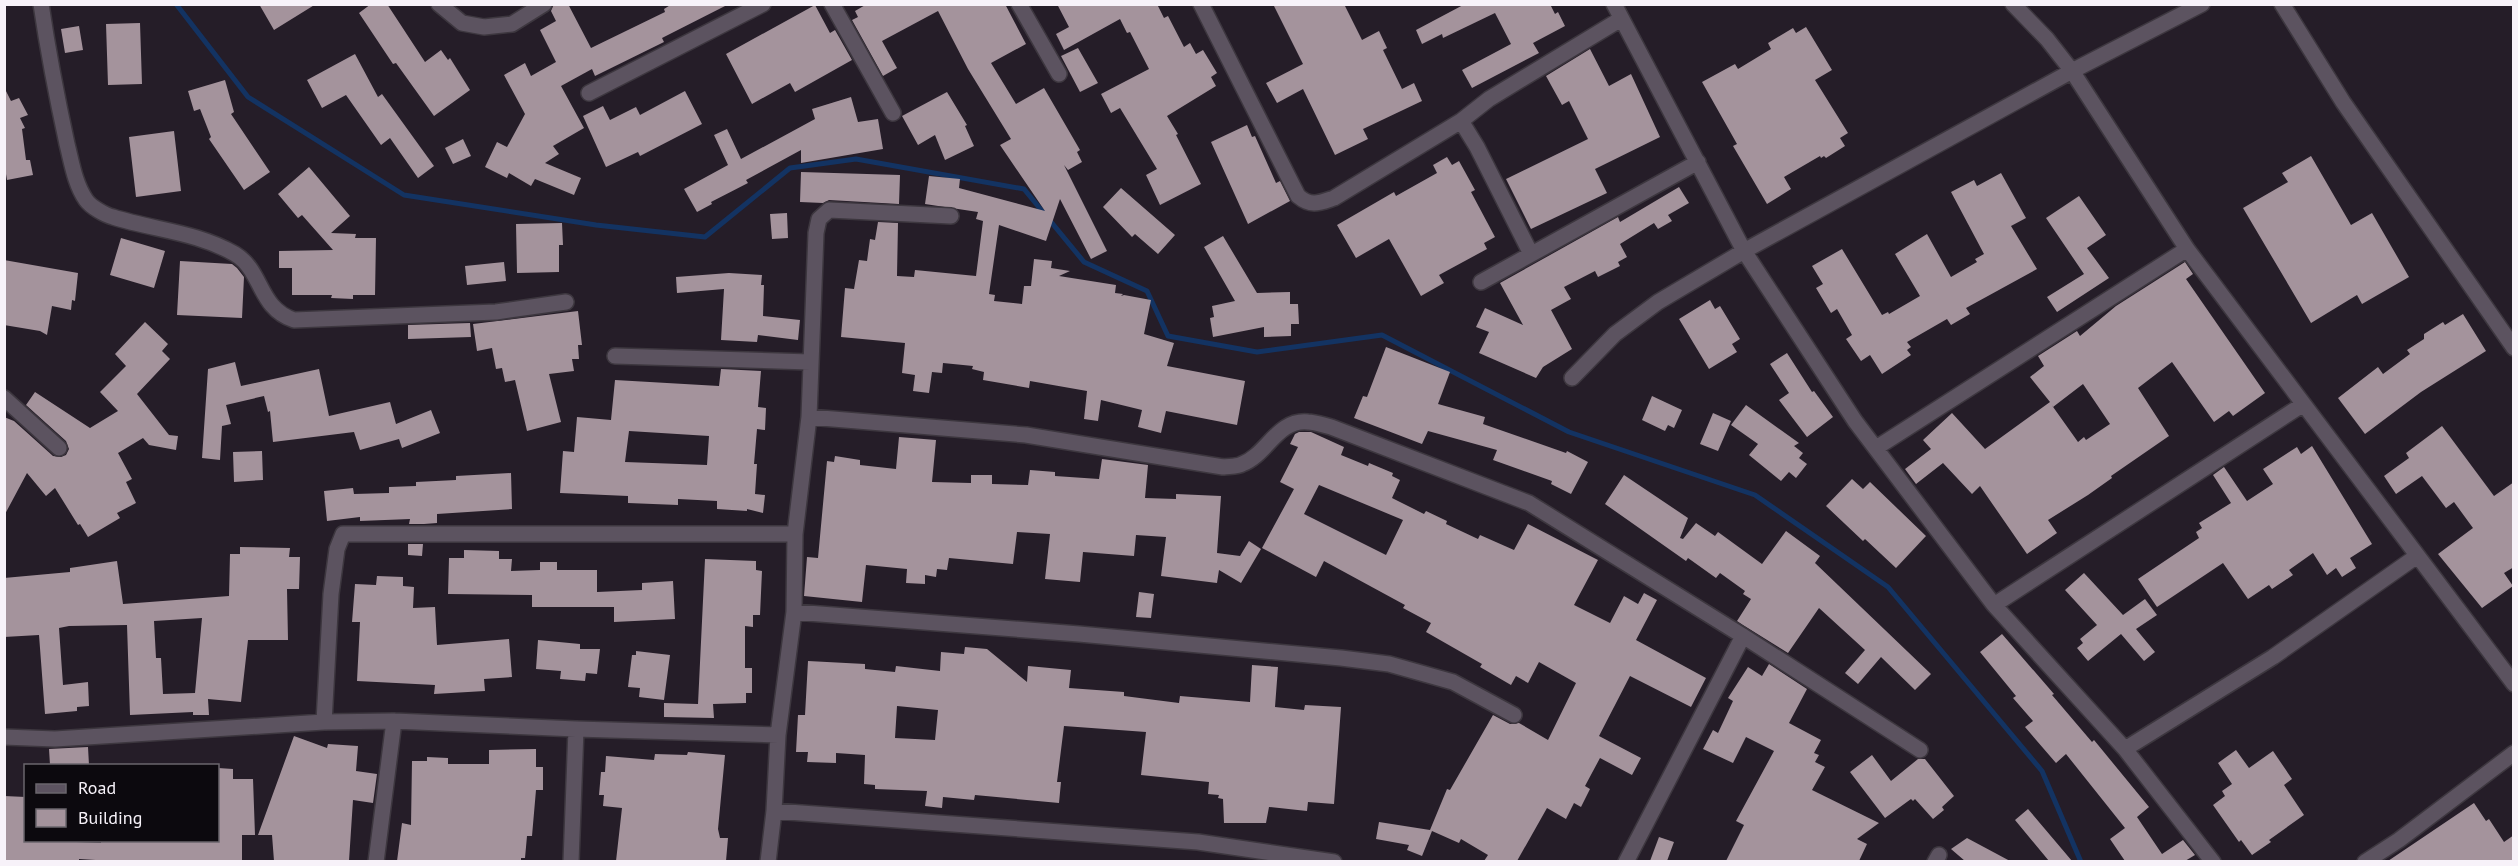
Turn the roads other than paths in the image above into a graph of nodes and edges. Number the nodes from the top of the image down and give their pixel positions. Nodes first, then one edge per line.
1 (41, 4) edge
2 (439, 4) edge
3 (544, 4) edge
4 (763, 4) edge
5 (832, 4) edge
6 (1019, 4) edge
7 (1201, 4) edge
8 (1614, 4) edge
9 (2013, 4) edge
10 (2202, 4) edge
11 (2282, 4) edge
12 (1622, 19) junction
13 (2072, 71) junction
14 (1059, 74) dead end
15 (589, 93) dead end
16 (893, 113) dead end
17 (1461, 121) junction
18 (1698, 162) junction
19 (951, 216) dead end
20 (2187, 249) junction
21 (1744, 251) junction
22 (1531, 254) junction
23 (1481, 282) dead end
24 (566, 302) dead end
25 (2514, 348) edge
26 (615, 356) dead end
27 (810, 362) junction
28 (1572, 378) dead end
29 (4, 398) edge
30 (2302, 405) junction
31 (809, 417) junction
32 (59, 448) dead end
33 (1876, 448) junction
34 (795, 534) junction
35 (2417, 556) junction
36 (1994, 605) junction
37 (794, 612) junction
38 (1743, 636) junction
39 (2514, 684) edge
40 (1514, 715) dead end
41 (394, 721) junction
42 (324, 722) junction
43 (576, 729) junction
44 (778, 735) junction
45 (4, 737) edge
46 (2125, 749) junction
47 (1920, 750) dead end
48 (2514, 753) edge
49 (774, 811) junction
50 (376, 861) edge
51 (571, 861) edge
52 (768, 861) edge
53 (1334, 861) edge
54 (1626, 861) edge
55 (2213, 861) edge
56 (2365, 861) edge

1 - 24 street
2 - 3 street
4 - 15 street
5 - 16 street
6 - 14 street
7 - 17 street
8 - 12 street
9 - 13 street
10 - 13 street
11 - 25 street
12 - 17 street
12 - 18 street
13 - 20 street
13 - 21 street
17 - 22 street
18 - 21 street
18 - 22 street
19 - 27 street
20 - 30 street
20 - 33 street
21 - 28 street
21 - 33 street
22 - 23 street
26 - 27 street
27 - 31 street
29 - 32 street
30 - 35 street
30 - 36 street
31 - 34 street
31 - 38 street
33 - 36 street
34 - 37 street
34 - 42 street
35 - 39 street
35 - 46 street
36 - 46 street
37 - 40 street
37 - 44 street
38 - 47 street
38 - 54 street
41 - 42 street
41 - 43 street
41 - 50 street
42 - 45 street
43 - 44 street
43 - 51 street
44 - 49 street
46 - 55 street
48 - 56 street
49 - 52 street
49 - 53 street

